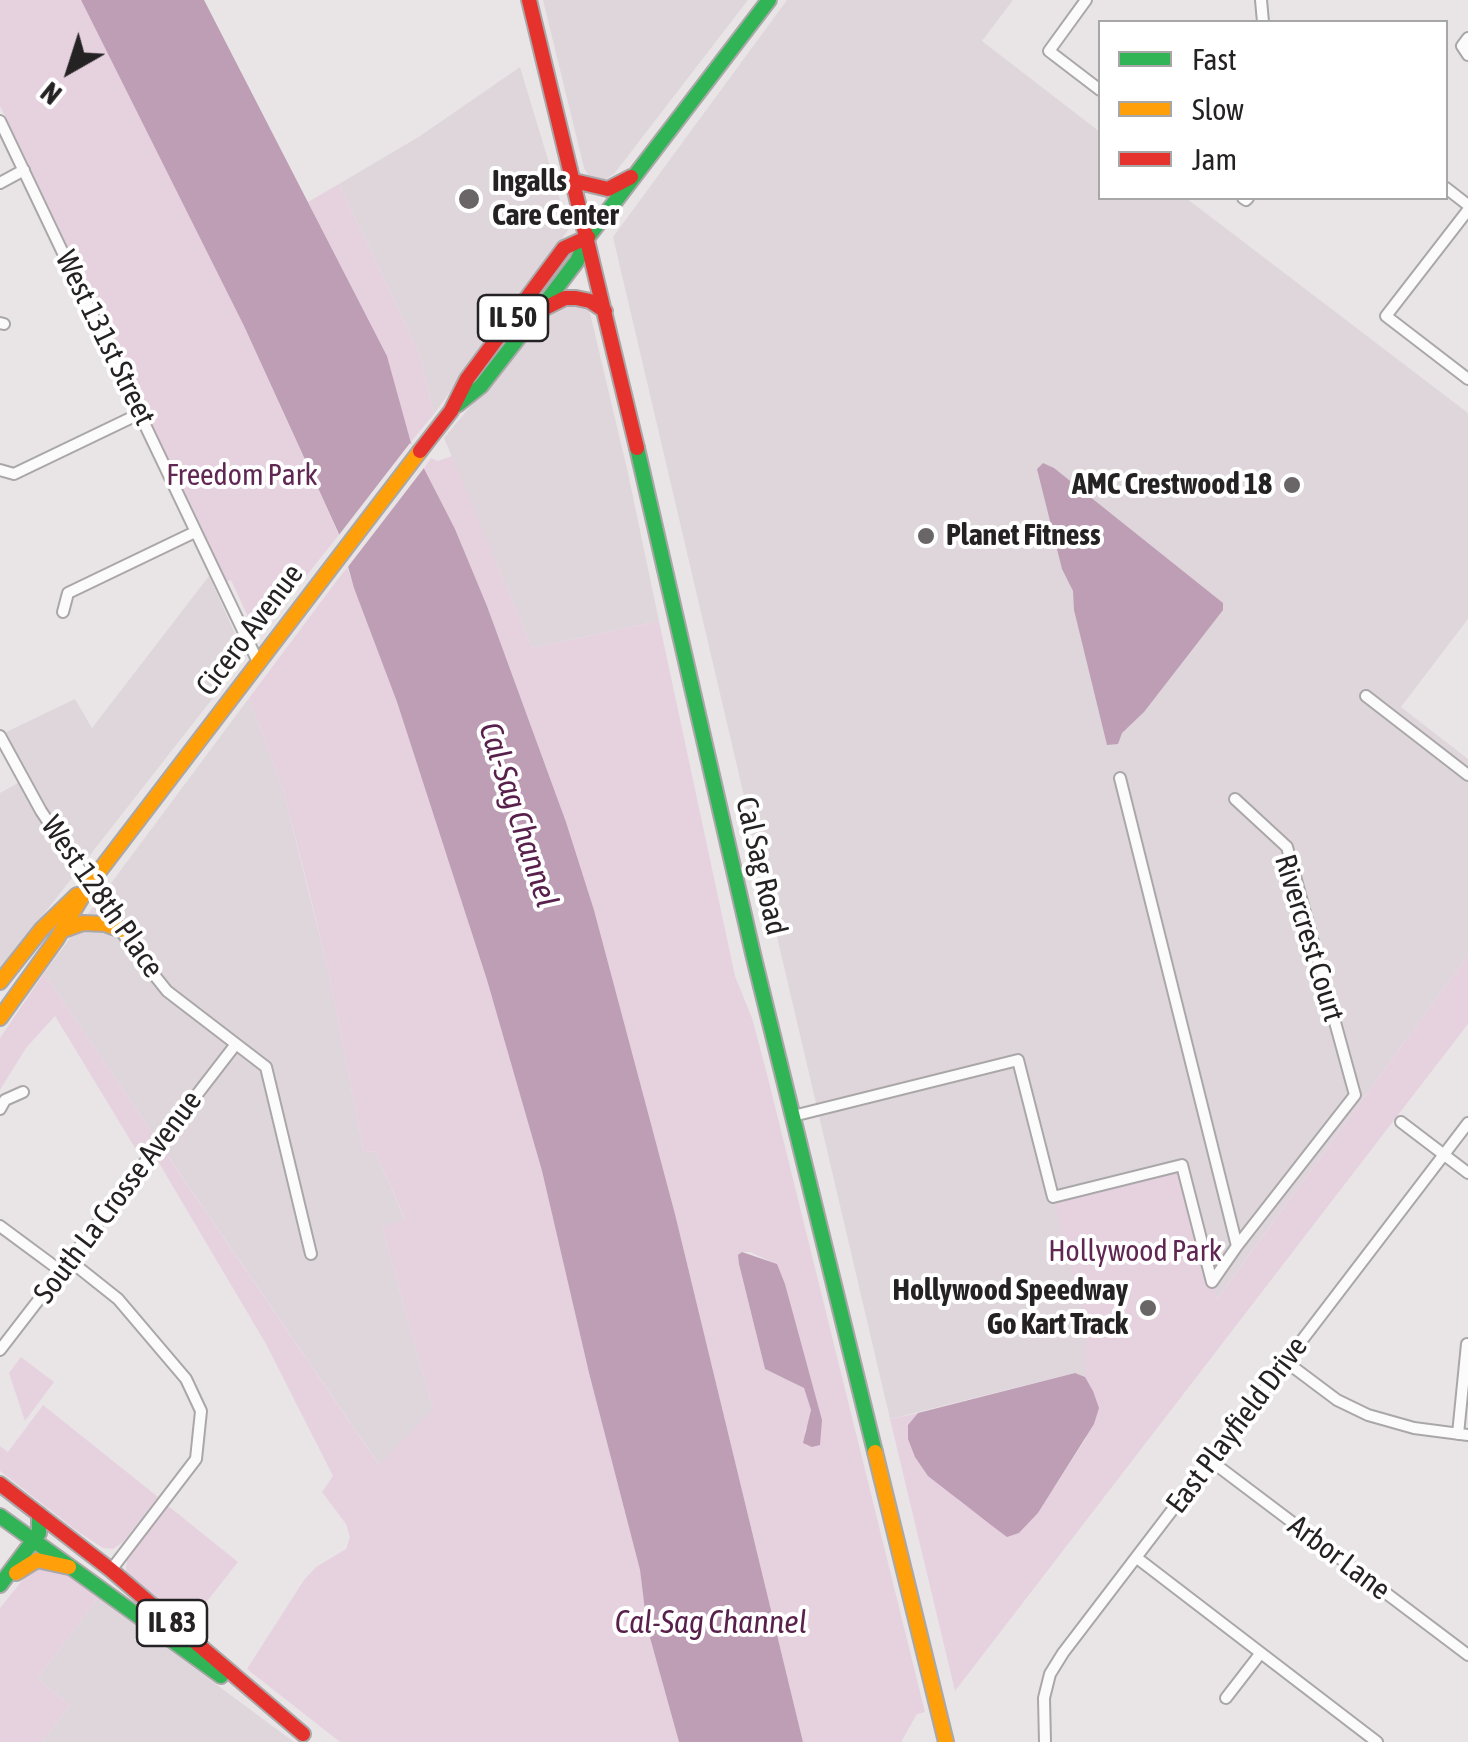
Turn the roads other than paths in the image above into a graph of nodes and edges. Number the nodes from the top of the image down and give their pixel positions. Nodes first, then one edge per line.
1 (529, 0) edge
2 (768, 0) edge
3 (1086, 0) edge
4 (1468, 38) edge
5 (1468, 55) edge
6 (1098, 88) edge
7 (0, 120) edge
8 (24, 170) junction
9 (634, 175) junction
10 (574, 181) junction
11 (0, 183) edge
12 (1448, 190) edge
13 (1468, 208) edge
14 (588, 236) junction
15 (605, 311) junction
16 (530, 323) junction
17 (1468, 379) edge
18 (450, 411) junction
19 (141, 412) junction
20 (0, 470) edge
21 (196, 532) junction
22 (63, 612) dead end
23 (259, 664) junction
24 (1366, 696) dead end
25 (0, 736) edge
26 (1468, 775) edge
27 (1120, 778) dead end
28 (1235, 799) dead end
29 (90, 882) junction
30 (121, 930) junction
31 (61, 932) junction
32 (0, 982) edge
33 (0, 1018) edge
34 (236, 1044) junction
35 (22, 1092) dead end
36 (0, 1109) edge
37 (792, 1116) junction
38 (1402, 1122) dead end
39 (1468, 1123) edge
40 (1444, 1154) junction
41 (1468, 1174) edge
42 (0, 1226) edge
43 (1237, 1246) junction
44 (311, 1254) dead end
45 (68, 1266) junction
46 (1467, 1344) edge
47 (0, 1350) edge
48 (1285, 1361) junction
49 (1463, 1434) edge
50 (1210, 1462) junction
51 (0, 1484) edge
52 (39, 1514) junction
53 (0, 1516) edge
54 (33, 1542) junction
55 (1138, 1558) junction
56 (68, 1567) junction
57 (111, 1570) junction
58 (0, 1585) edge
59 (1260, 1654) junction
60 (1468, 1655) edge
61 (1226, 1698) dead end
62 (308, 1738) edge
63 (946, 1742) edge
64 (1045, 1742) edge
65 (1377, 1742) edge

1 - 10 main road, Cal Sag Road
2 - 9 main road, Cicero Avenue / IL 50
3 - 6 street
4 - 5 street
7 - 8 street, West 131st Street
8 - 11 street
8 - 19 street, West 131st Street
9 - 10 main road
9 - 14 main road, Cicero Avenue / IL 50
10 - 14 main road, Cal Sag Road
12 - 13 street
13 - 17 street
14 - 15 main road, Cal Sag Road
14 - 16 main road, Cicero Avenue / IL 50
14 - 18 main road, Cicero Avenue / IL 50
15 - 16 main road
15 - 37 main road, Cal Sag Road
16 - 18 main road, Cicero Avenue / IL 50
18 - 23 main road, Cicero Avenue / IL 50
19 - 20 street
19 - 21 street, West 131st Street
21 - 22 street
21 - 23 street, West 131st Street
23 - 29 main road, Cicero Avenue / IL 50
24 - 26 street
25 - 29 street, West 128th Place
27 - 43 street
28 - 43 street, Rivercrest Court
29 - 30 street, West 128th Place
29 - 31 main road, Cicero Avenue / IL 50
29 - 32 main road, Cicero Avenue / IL 50
30 - 31 main road
30 - 34 street, West 128th Place
31 - 33 main road, Cicero Avenue / IL 50
34 - 44 street, West 128th Place
34 - 45 street, South La Crosse Avenue
35 - 36 street
37 - 43 street
37 - 63 main road, Cal Sag Road
38 - 40 street
39 - 40 street, East Playfield Drive
40 - 41 street
40 - 48 street, East Playfield Drive
42 - 45 street
45 - 47 street, South La Crosse Avenue
45 - 57 street
46 - 49 street
48 - 49 street
48 - 50 street, East Playfield Drive
50 - 55 street, East Playfield Drive
50 - 60 street, Arbor Lane
51 - 52 main road, IL 83
52 - 54 main road
52 - 57 main road, IL 83
53 - 54 main road, IL 83
54 - 56 main road, IL 83
54 - 58 main road
55 - 59 street
55 - 64 street, East Playfield Drive
56 - 58 main road
56 - 62 main road, IL 83
57 - 62 main road, IL 83
59 - 61 street
59 - 65 street

